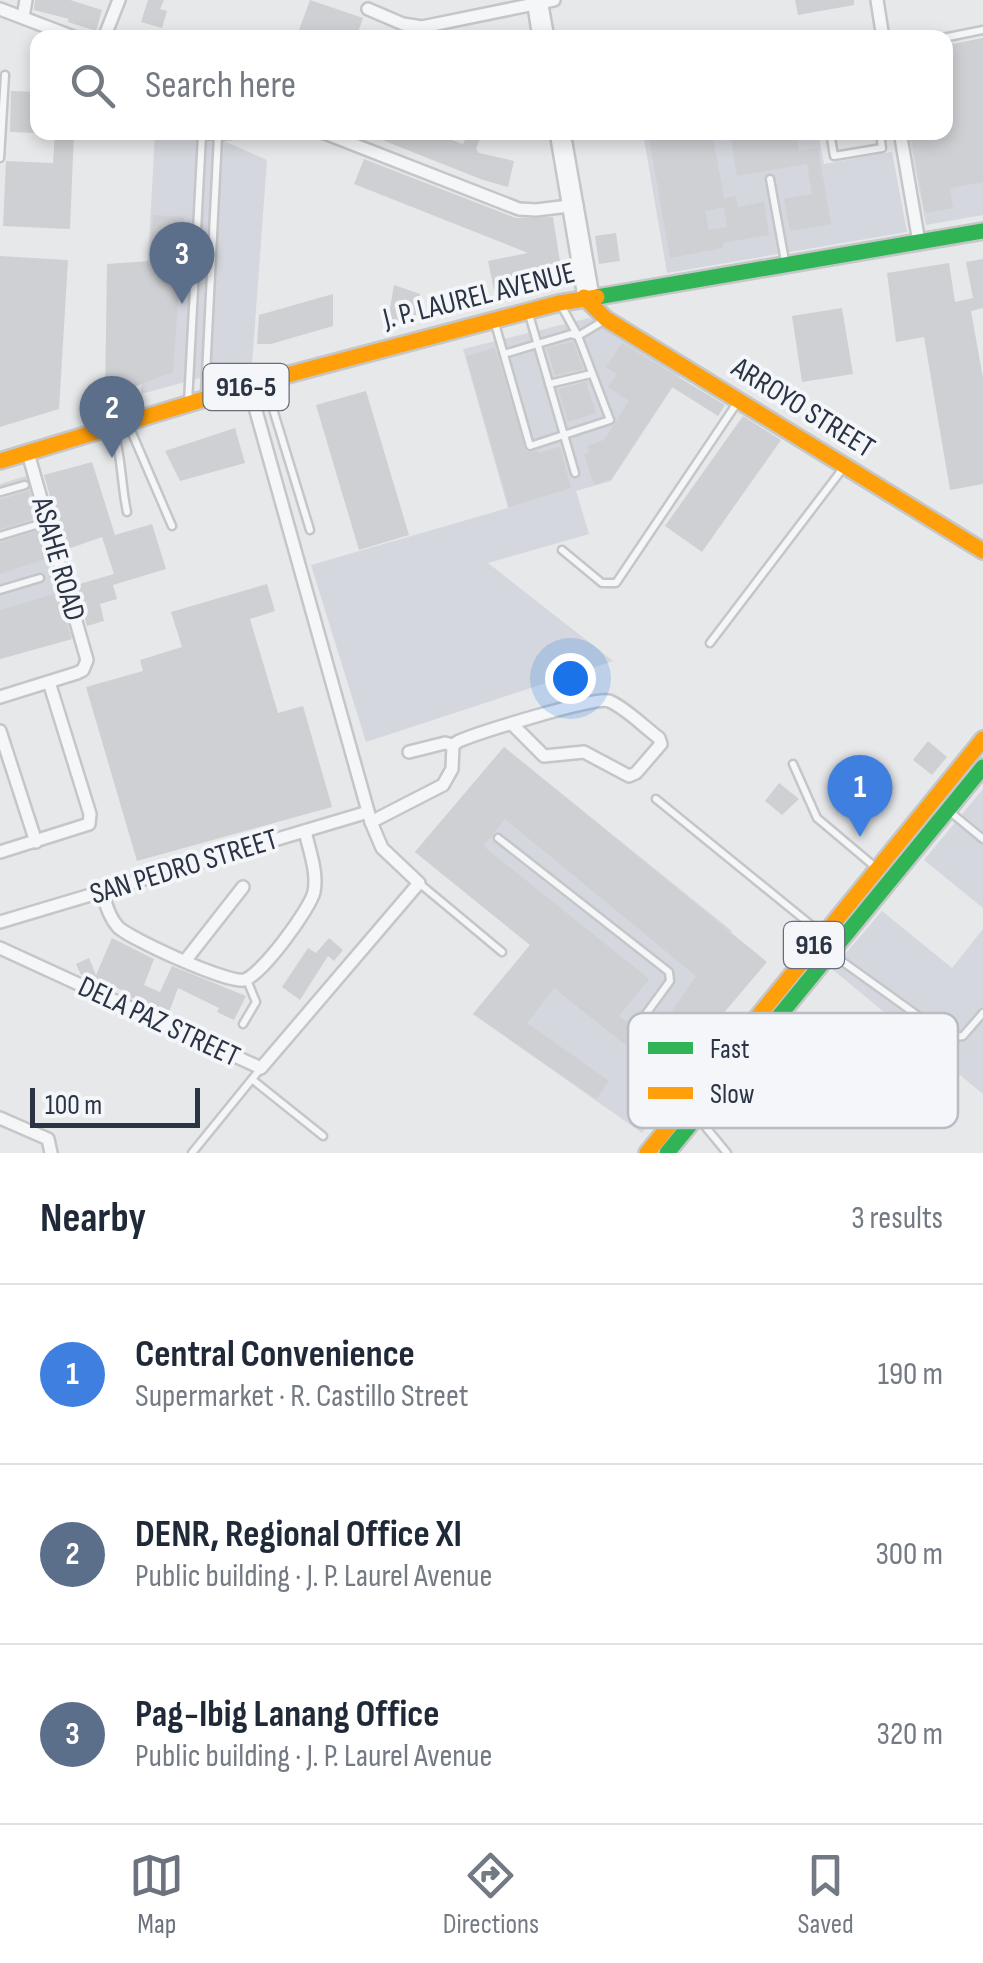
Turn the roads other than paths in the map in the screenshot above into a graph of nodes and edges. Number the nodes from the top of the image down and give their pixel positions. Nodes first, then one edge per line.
1 (26, 0) edge
2 (120, 0) edge
3 (877, 0) edge
4 (541, 1) edge
5 (0, 9) edge
6 (368, 9) dead end
7 (23, 18) junction
8 (55, 30) edge
9 (107, 30) edge
10 (539, 30) edge
11 (546, 30) edge
12 (883, 30) edge
13 (983, 30) edge
14 (953, 36) edge
15 (5, 75) dead end
16 (202, 140) edge
17 (218, 140) edge
18 (342, 140) edge
19 (558, 140) edge
20 (565, 140) edge
21 (831, 140) edge
22 (881, 140) edge
23 (901, 140) edge
24 (0, 158) edge
25 (770, 179) dead end
26 (572, 205) junction
27 (197, 228) junction
28 (213, 229) junction
29 (983, 231) edge
30 (920, 242) junction
31 (785, 264) junction
32 (560, 303) junction
33 (594, 306) junction
34 (528, 310) junction
35 (494, 319) junction
36 (578, 336) junction
37 (538, 344) junction
38 (504, 354) junction
39 (591, 374) junction
40 (257, 384) junction
41 (549, 384) junction
42 (739, 400) junction
43 (196, 402) junction
44 (120, 425) junction
45 (564, 436) junction
46 (28, 453) junction
47 (0, 461) edge
48 (844, 466) junction
49 (575, 474) dead end
50 (25, 484) dead end
51 (0, 492) edge
52 (127, 512) dead end
53 (36, 525) dead end
54 (172, 526) dead end
55 (310, 530) dead end
56 (0, 536) edge
57 (562, 550) dead end
58 (983, 551) edge
59 (40, 578) dead end
60 (0, 590) edge
61 (710, 643) dead end
62 (49, 682) junction
63 (0, 697) edge
64 (512, 724) junction
65 (0, 732) edge
66 (983, 740) edge
67 (453, 745) junction
68 (409, 752) dead end
69 (793, 764) dead end
70 (982, 771) edge
71 (656, 800) dead end
72 (948, 810) junction
73 (370, 817) junction
74 (305, 831) junction
75 (498, 838) dead end
76 (983, 839) edge
77 (36, 842) junction
78 (894, 850) junction
79 (0, 852) edge
80 (908, 860) junction
81 (878, 869) junction
82 (420, 883) junction
83 (244, 887) dead end
84 (102, 892) junction
85 (0, 922) edge
86 (823, 934) junction
87 (0, 948) edge
88 (502, 952) dead end
89 (832, 954) junction
90 (185, 961) junction
91 (247, 980) junction
92 (647, 1013) edge
93 (765, 1013) edge
94 (778, 1013) edge
95 (914, 1013) edge
96 (983, 1014) edge
97 (243, 1024) dead end
98 (958, 1037) edge
99 (257, 1074) junction
100 (0, 1118) edge
101 (674, 1128) edge
102 (682, 1128) edge
103 (707, 1128) edge
104 (323, 1136) dead end
105 (52, 1151) edge
106 (192, 1153) edge
107 (648, 1153) edge
108 (667, 1153) edge
109 (727, 1153) edge

1 - 7 street
2 - 9 street
3 - 12 street
4 - 6 street
4 - 10 street
4 - 11 street
5 - 7 street
7 - 8 street
13 - 14 lane
15 - 24 lane
16 - 27 lane
17 - 28 lane
18 - 26 street
19 - 26 street
20 - 26 street
21 - 22 lane
23 - 30 street
25 - 31 lane
26 - 33 street
27 - 28 lane
27 - 43 lane
28 - 43 lane
29 - 30 main road, J. P. LAUREL AVENUE / 916-5
30 - 31 main road, J. P. LAUREL AVENUE / 916-5
31 - 33 main road, J. P. LAUREL AVENUE / 916-5
32 - 33 main road, J. P. LAUREL AVENUE / 916-5
32 - 34 main road, J. P. LAUREL AVENUE / 916-5
32 - 36 lane
33 - 36 lane
33 - 42 main road, ARROYO STREET
34 - 35 main road, J. P. LAUREL AVENUE / 916-5
34 - 37 lane
35 - 38 lane
35 - 40 main road, J. P. LAUREL AVENUE / 916-5
36 - 37 lane
36 - 39 lane
37 - 38 lane
37 - 41 lane
38 - 45 lane
39 - 41 lane
39 - 45 lane
40 - 43 main road, J. P. LAUREL AVENUE / 916-5
40 - 55 lane
40 - 73 street
41 - 45 lane
42 - 48 main road, ARROYO STREET
42 - 57 lane
43 - 44 main road, J. P. LAUREL AVENUE / 916-5
44 - 46 main road, J. P. LAUREL AVENUE / 916-5
44 - 52 lane
44 - 54 lane
45 - 49 lane
46 - 47 main road, J. P. LAUREL AVENUE / 916-5
46 - 62 street, ASAHE ROAD
48 - 58 main road, ARROYO STREET
48 - 61 lane
50 - 51 lane
53 - 56 lane
59 - 60 lane
62 - 63 street
62 - 77 street
64 - 64 street
64 - 67 street
65 - 77 street
66 - 78 main road, 916
67 - 68 street
67 - 73 street, SAN PEDRO STREET
69 - 81 lane
70 - 72 main road, 916
71 - 86 lane
72 - 76 lane
72 - 80 main road, 916
73 - 74 street, SAN PEDRO STREET
73 - 82 street
74 - 84 street, SAN PEDRO STREET
74 - 91 street
75 - 92 lane
77 - 79 street
78 - 80 main road
78 - 81 main road, 916
80 - 89 main road, 916
81 - 86 main road, 916
82 - 88 lane
82 - 99 street, DELA PAZ STREET
83 - 90 street
84 - 85 street, SAN PEDRO STREET
84 - 90 street
86 - 93 main road, 916
87 - 99 street, DELA PAZ STREET
89 - 94 main road, 916
89 - 95 lane
90 - 91 street
91 - 97 lane
96 - 98 lane
99 - 104 lane
99 - 106 lane
100 - 105 street
101 - 107 main road, 916
102 - 108 main road, 916
103 - 109 lane

